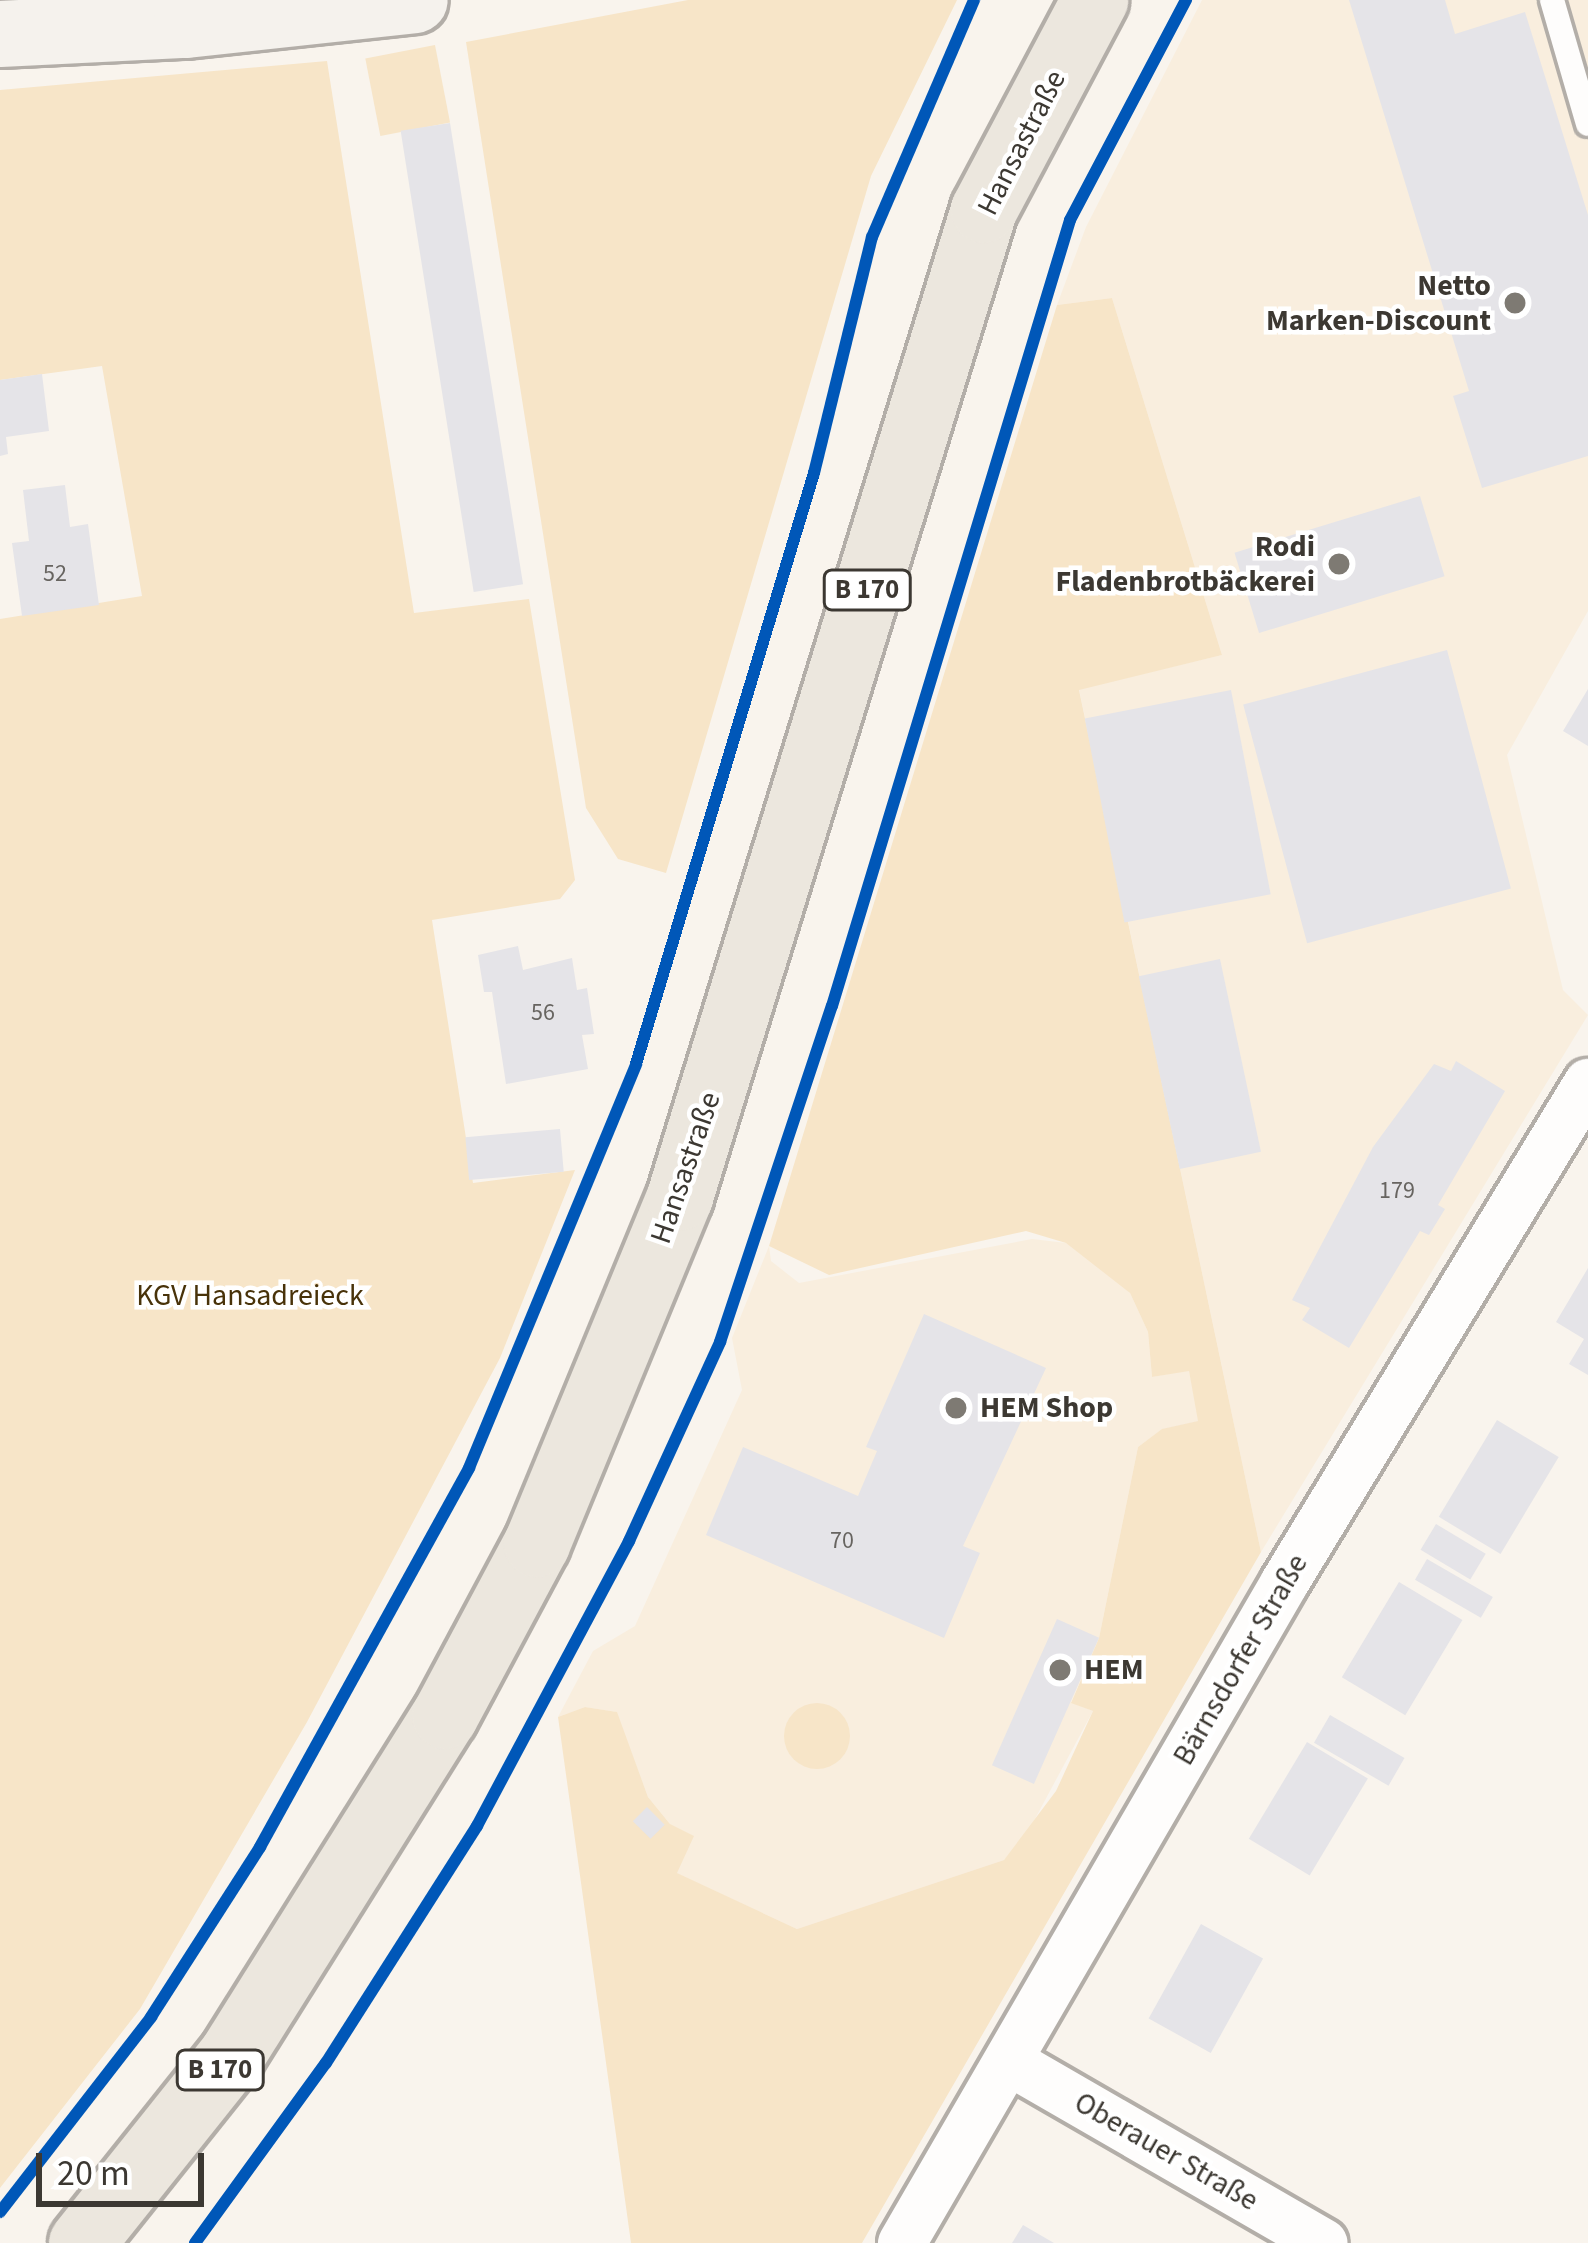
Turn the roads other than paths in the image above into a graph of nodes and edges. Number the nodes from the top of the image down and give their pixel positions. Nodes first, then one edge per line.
1 (415, 0) edge
2 (1095, 0) edge
3 (1552, 0) edge
4 (0, 34) edge
5 (1588, 124) edge
6 (1588, 1082) edge
7 (1010, 2062) junction
8 (82, 2243) edge
9 (902, 2243) edge
10 (1322, 2243) edge

1 - 4 street
2 - 8 main road, Hansastraße / B 170
3 - 5 lane
6 - 7 street, Bärnsdorfer Straße
7 - 9 street, Bärnsdorfer Straße
7 - 10 street, Oberauer Straße

